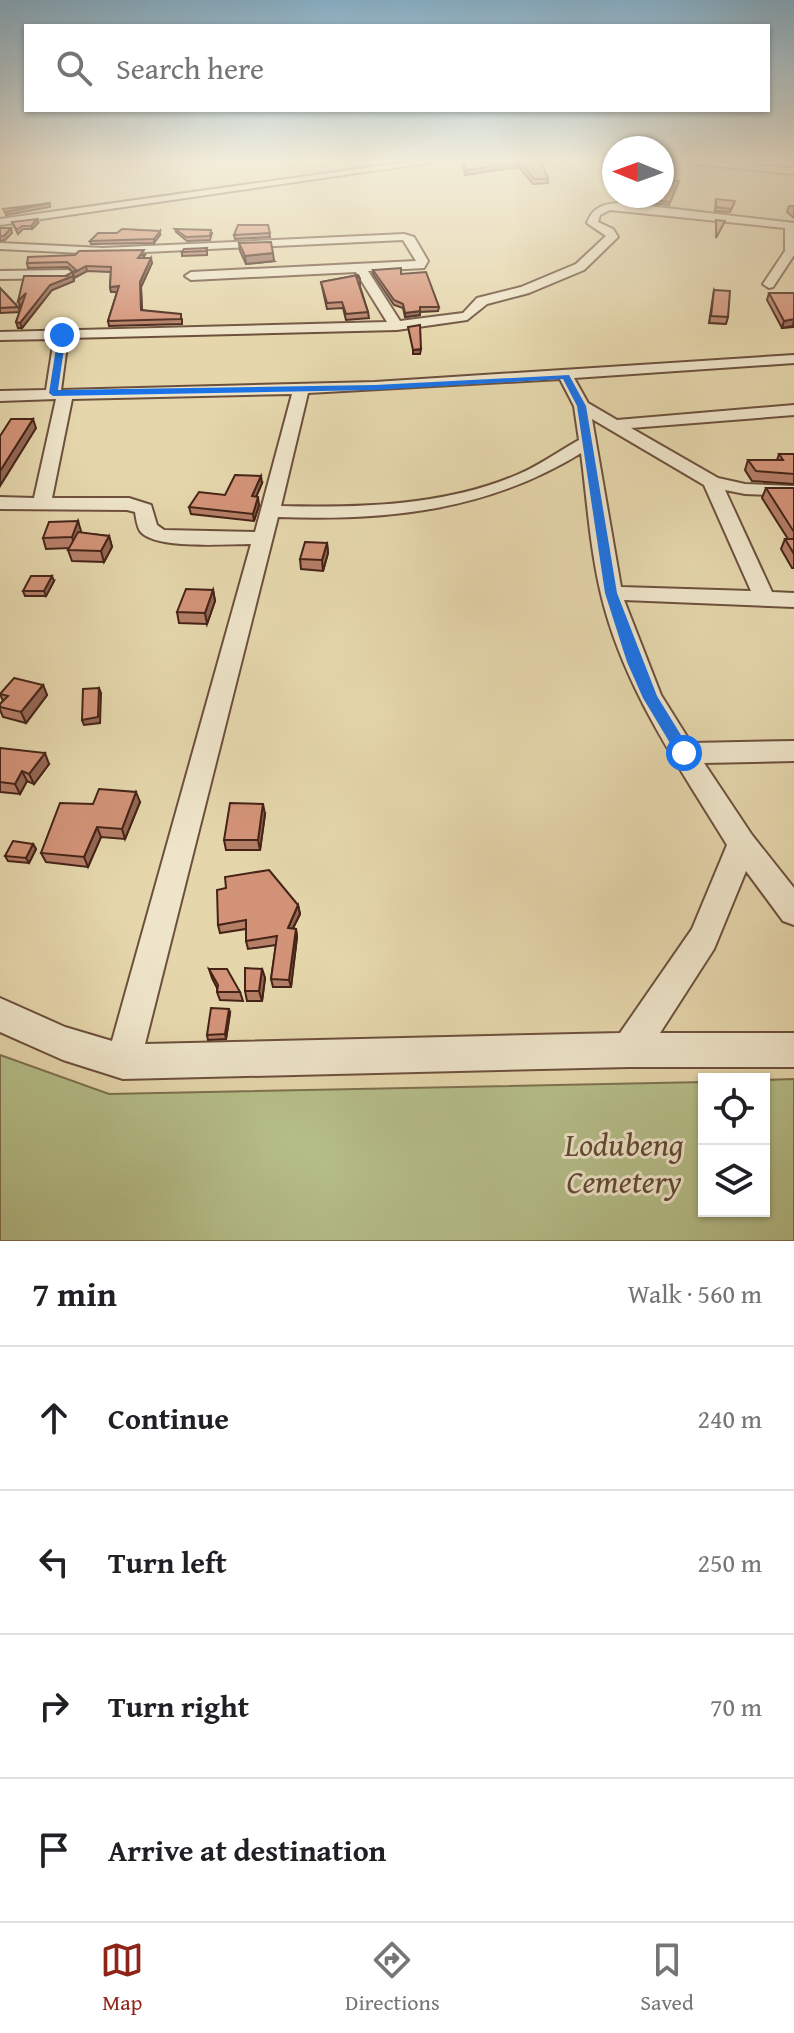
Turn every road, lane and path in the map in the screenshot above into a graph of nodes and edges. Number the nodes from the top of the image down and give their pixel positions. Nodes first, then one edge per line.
1 (22, 219) edge
2 (594, 219) edge
3 (744, 219) edge
4 (0, 222) edge
5 (792, 226) edge
6 (0, 246) edge
7 (788, 266) edge
8 (361, 269) junction
9 (68, 274) edge
10 (0, 275) edge
11 (191, 276) dead end
12 (769, 284) dead end
13 (397, 326) junction
14 (62, 335) junction
15 (0, 336) edge
16 (794, 359) edge
17 (566, 377) junction
18 (301, 389) junction
19 (59, 393) junction
20 (0, 396) edge
21 (582, 406) junction
22 (794, 410) edge
23 (617, 424) junction
24 (586, 443) junction
25 (712, 482) junction
26 (794, 491) edge
27 (42, 502) junction
28 (0, 503) edge
29 (270, 511) junction
30 (262, 538) junction
31 (611, 593) junction
32 (765, 600) junction
33 (794, 600) edge
34 (794, 751) edge
35 (684, 753) junction
36 (742, 844) junction
37 (794, 911) edge
38 (0, 1015) edge
39 (629, 1050) junction
40 (794, 1050) edge
41 (123, 1062) junction

1 - 4 street
2 - 13 street
3 - 5 street
5 - 7 street
6 - 8 street
7 - 12 street
8 - 11 street
8 - 13 street
9 - 10 street
13 - 14 street
14 - 15 street
14 - 19 street
16 - 17 street
17 - 18 street
17 - 21 street
18 - 19 street
18 - 29 street
19 - 20 street
19 - 27 street
21 - 23 street
21 - 24 street
22 - 23 street
23 - 25 street
24 - 29 street
24 - 31 street
25 - 26 street
25 - 32 street
27 - 28 street
27 - 30 street
29 - 30 street
30 - 41 street
31 - 32 street
31 - 35 street
32 - 33 street
34 - 35 street
35 - 36 street
36 - 37 street
36 - 39 street
38 - 41 street
39 - 40 street
39 - 41 street

